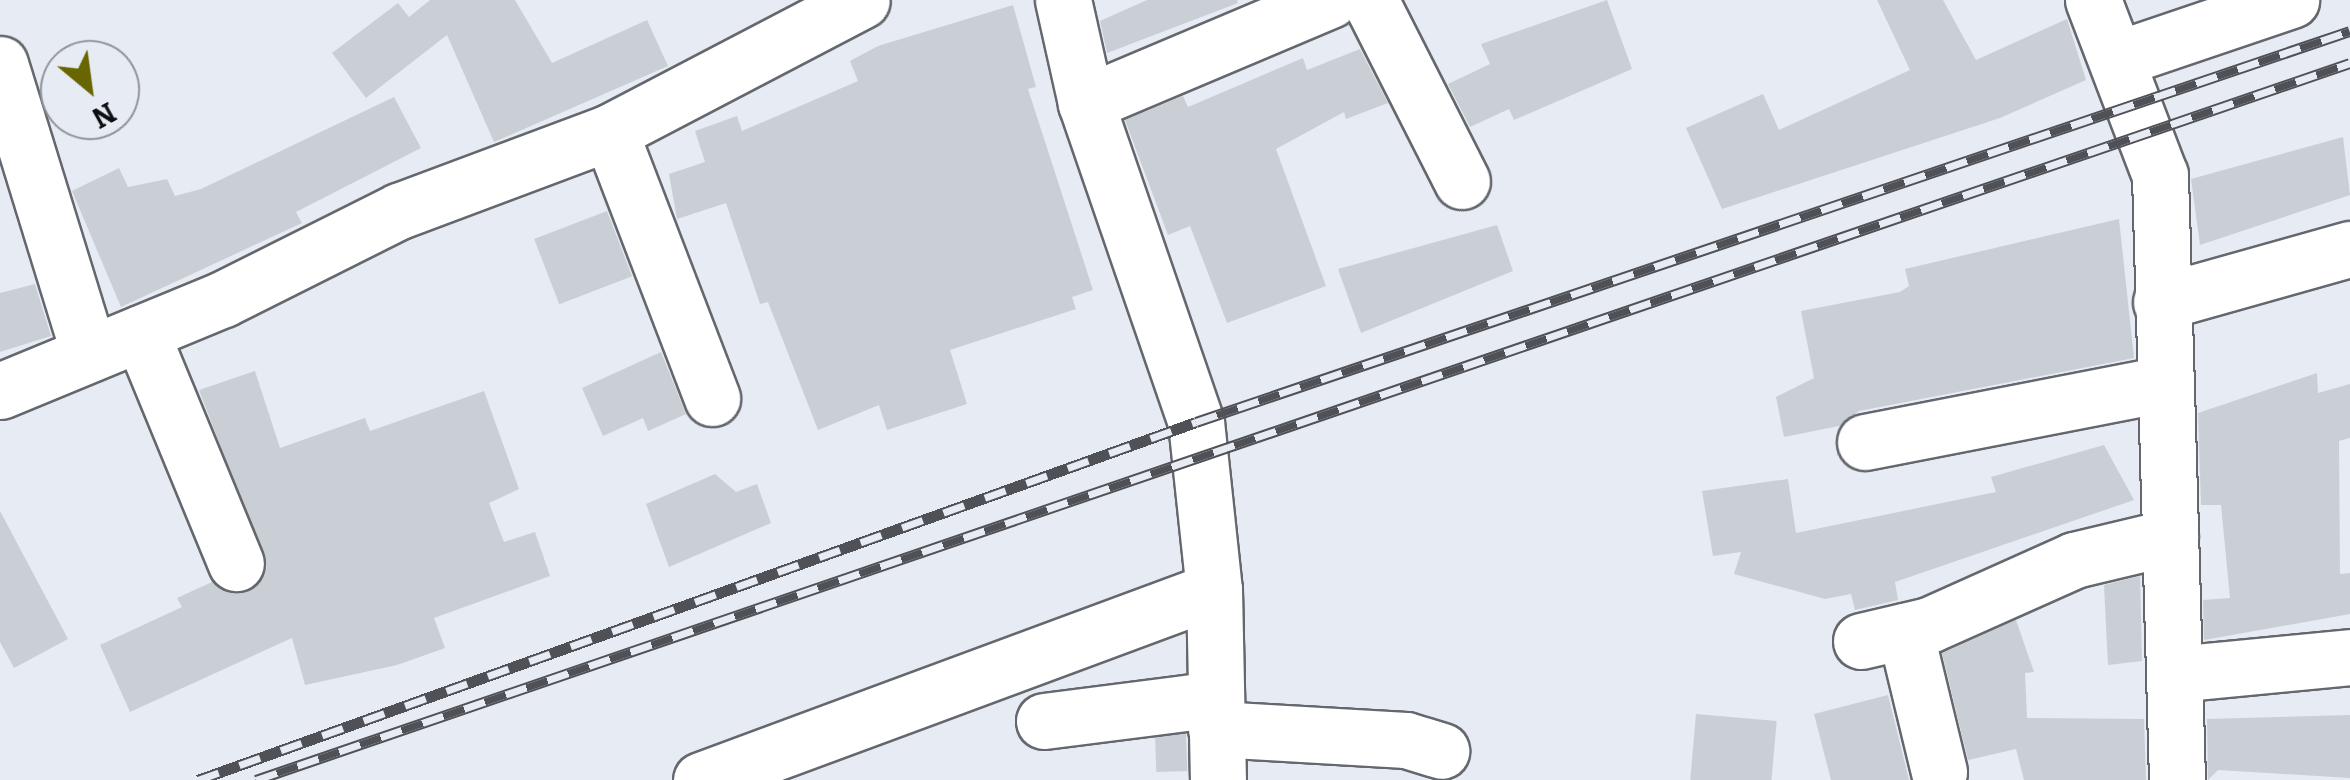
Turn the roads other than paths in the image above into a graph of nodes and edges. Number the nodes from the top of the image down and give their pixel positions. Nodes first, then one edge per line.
1 (862, 0) edge
2 (1063, 0) edge
3 (1330, 0) edge
4 (1370, 0) edge
5 (2094, 0) edge
6 (2292, 0) edge
7 (2117, 59) junction
8 (0, 64) edge
9 (1086, 103) junction
10 (610, 132) junction
11 (1462, 181) dead end
12 (2350, 249) edge
13 (2162, 302) junction
14 (141, 333) junction
15 (89, 354) junction
16 (2164, 384) junction
17 (0, 390) edge
18 (712, 398) dead end
19 (1865, 442) dead end
20 (2170, 537) junction
21 (236, 563) dead end
22 (1214, 590) junction
23 (2350, 657) edge
24 (2175, 674) junction
25 (1044, 720) dead end
26 (1216, 736) edge
27 (1441, 751) dead end
28 (1939, 772) dead end
29 (702, 780) edge
30 (2176, 780) edge

1 - 10 street
2 - 9 street
3 - 9 street
4 - 11 street
5 - 7 street
6 - 7 street
7 - 13 street
8 - 15 street
9 - 22 street
10 - 14 street
10 - 18 street
12 - 13 street
13 - 16 street
14 - 15 street
14 - 21 street
15 - 17 street
16 - 19 street
16 - 20 street
20 - 24 street
20 - 28 street
22 - 26 street
22 - 29 street
23 - 24 street
24 - 30 street
25 - 26 street
26 - 27 street

